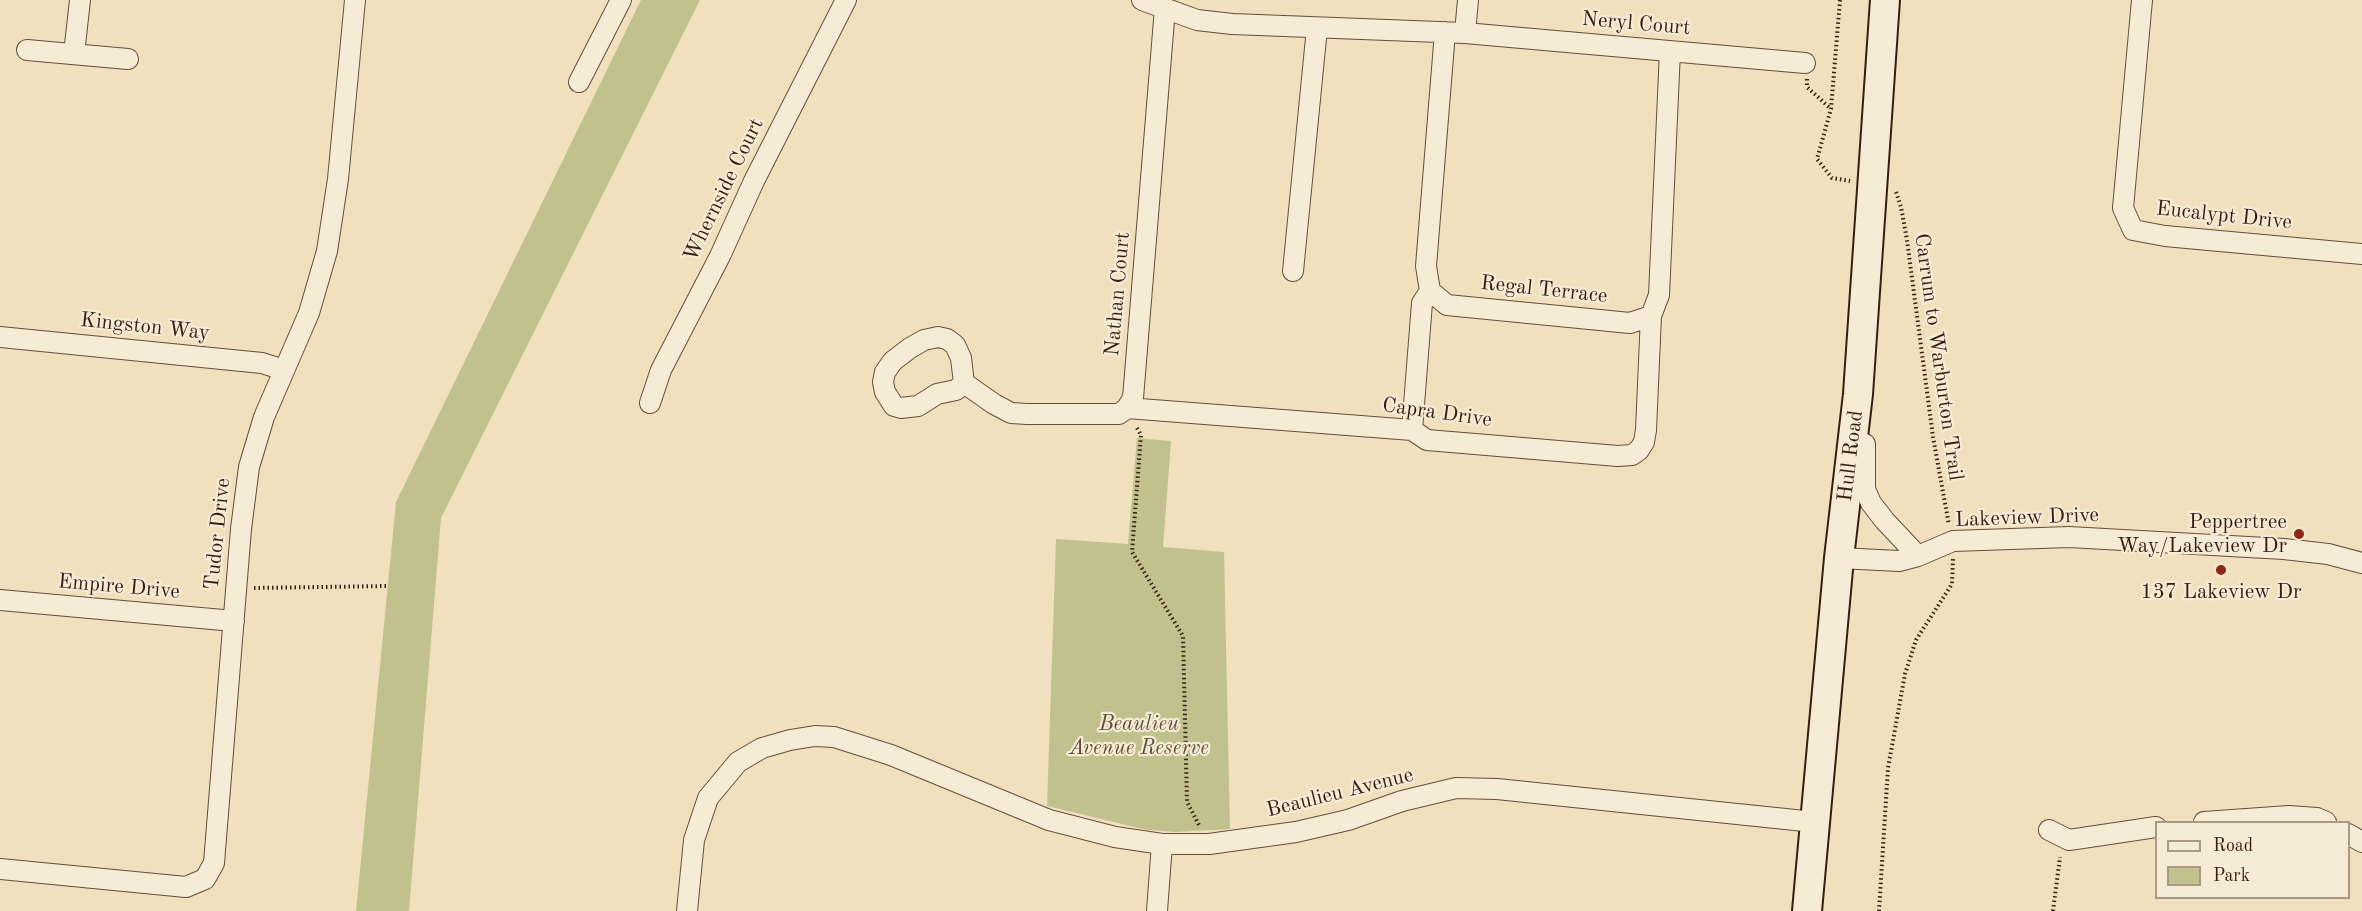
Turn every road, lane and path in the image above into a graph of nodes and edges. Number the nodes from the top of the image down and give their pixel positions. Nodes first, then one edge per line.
1 (80, 0) edge
2 (355, 0) edge
3 (621, 0) edge
4 (846, 0) edge
5 (1142, 0) edge
6 (1468, 0) edge
7 (1840, 0) edge
8 (1885, 0) edge
9 (2142, 0) edge
10 (1165, 8) junction
11 (1317, 28) junction
12 (1445, 32) junction
13 (1465, 33) junction
14 (27, 50) dead end
15 (1670, 51) junction
16 (74, 54) junction
17 (128, 59) dead end
18 (1806, 63) joint
19 (579, 82) dead end
20 (1831, 109) junction
21 (1872, 181) junction
22 (2362, 254) edge
23 (1293, 271) dead end
24 (1430, 291) junction
25 (1651, 316) junction
26 (0, 337) edge
27 (284, 370) junction
28 (964, 383) dead end
29 (1858, 394) junction
30 (650, 403) dead end
31 (1127, 408) junction
32 (1412, 430) junction
33 (1953, 541) junction
34 (1918, 555) junction
35 (1839, 558) junction
36 (2362, 563) edge
37 (388, 586) dead end
38 (237, 588) junction
39 (0, 600) edge
40 (234, 621) junction
41 (2218, 821) edge
42 (2324, 821) edge
43 (1814, 822) junction
44 (2155, 827) edge
45 (2049, 830) dead end
46 (2069, 840) junction
47 (1162, 844) junction
48 (1209, 844) junction
49 (0, 869) edge
50 (687, 911) edge
51 (1157, 911) edge
52 (1807, 911) edge
53 (1880, 911) edge
54 (2053, 911) edge

1 - 16 street
2 - 27 street, Tudor Drive
3 - 19 street
4 - 30 street, Whernside Court
5 - 10 street, Neryl Court
6 - 13 street
7 - 20 path, Carrum to Warburton Trail
8 - 21 main road, Hull Road
9 - 22 street, Eucalypt Drive
10 - 11 street, Neryl Court
10 - 31 street, Nathan Court
11 - 12 street, Neryl Court
11 - 23 street
12 - 13 street, Neryl Court
12 - 24 street
13 - 15 street, Neryl Court
14 - 16 street
15 - 18 street, Neryl Court
15 - 25 street
16 - 17 street
18 - 20 path
20 - 21 path, Carrum to Warburton Trail
21 - 29 main road, Hull Road
21 - 33 path, Carrum to Warburton Trail
24 - 25 street, Regal Terrace
24 - 32 street
25 - 32 street, Capra Drive
26 - 27 street, Kingston Way
27 - 38 street, Tudor Drive
28 - 31 street
29 - 34 street
29 - 35 main road, Hull Road
31 - 32 street, Capra Drive
31 - 48 path
33 - 34 street, Lakeview Drive
33 - 36 street, Lakeview Drive
33 - 53 path, Carrum to Warburton Trail
34 - 35 street, Lakeview Drive
35 - 43 main road, Hull Road
37 - 38 path
38 - 40 street, Tudor Drive
39 - 40 street, Empire Drive
40 - 49 street, Tudor Drive
41 - 42 street
43 - 48 street, Beaulieu Avenue
43 - 52 main road, Hull Road
44 - 46 street
45 - 46 street
46 - 54 path
47 - 48 street, Beaulieu Avenue
47 - 50 street, Beaulieu Avenue
47 - 51 street

